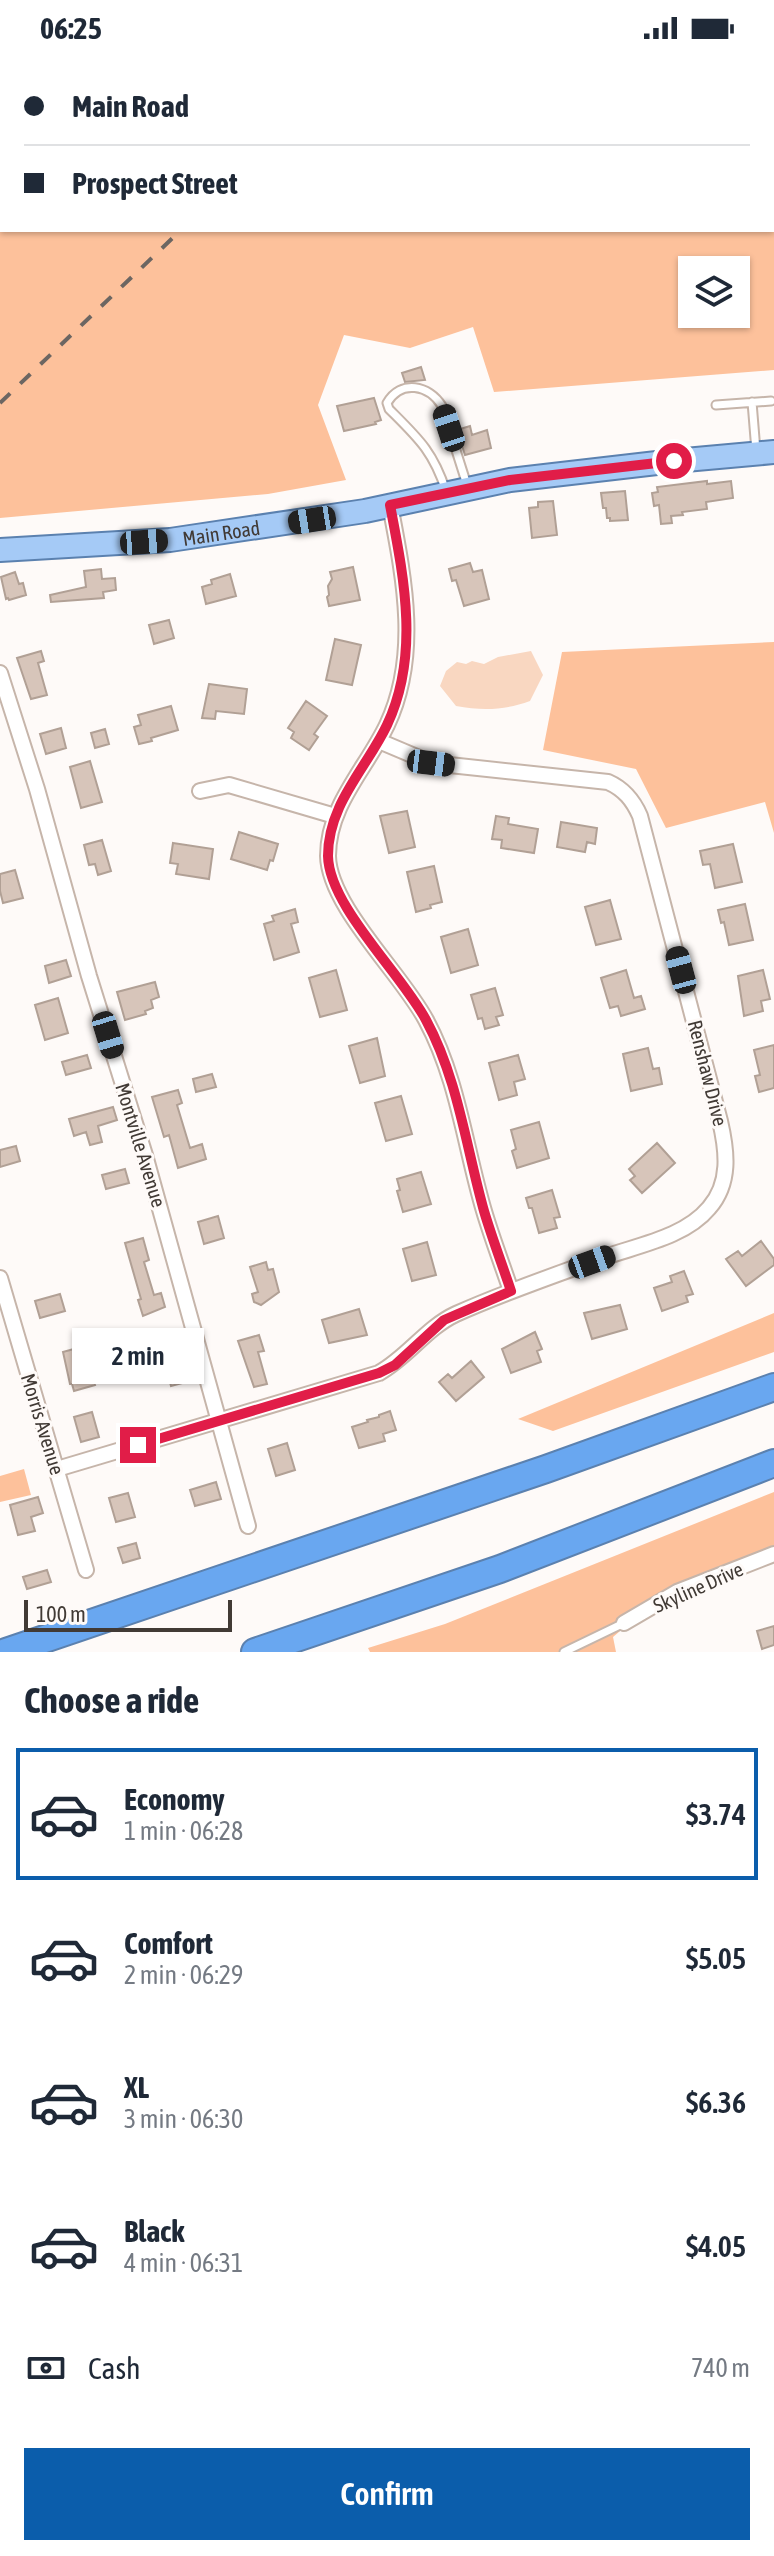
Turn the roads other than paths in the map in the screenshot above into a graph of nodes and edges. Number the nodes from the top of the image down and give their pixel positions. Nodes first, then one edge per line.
1 (771, 401) dead end
2 (752, 402) junction
3 (716, 405) dead end
4 (765, 453) edge
5 (458, 491) junction
6 (390, 505) junction
7 (0, 550) edge
8 (0, 673) edge
9 (379, 741) junction
10 (200, 791) dead end
11 (335, 816) junction
12 (0, 1278) edge
13 (511, 1291) junction
14 (774, 1387) edge
15 (219, 1420) junction
16 (774, 1463) edge
17 (57, 1469) junction
18 (248, 1526) dead end
19 (774, 1554) edge
20 (86, 1570) dead end
21 (624, 1623) joint
22 (6, 1652) edge
23 (255, 1652) edge
24 (564, 1652) edge

1 - 2 lane
2 - 3 lane
2 - 4 lane
4 - 5 main road, Main Road
5 - 5 lane
5 - 6 main road, Main Road
6 - 7 main road, Main Road
6 - 9 street
8 - 15 street, Montville Avenue
9 - 11 street
9 - 13 street, Renshaw Drive
10 - 11 street
11 - 13 street
12 - 17 street, Morris Avenue
13 - 15 street, Renshaw Drive
14 - 22 highway
15 - 17 street, Renshaw Drive
15 - 18 street, Montville Avenue
16 - 23 highway
17 - 20 street, Morris Avenue
19 - 21 street, Skyline Drive
21 - 24 lane

